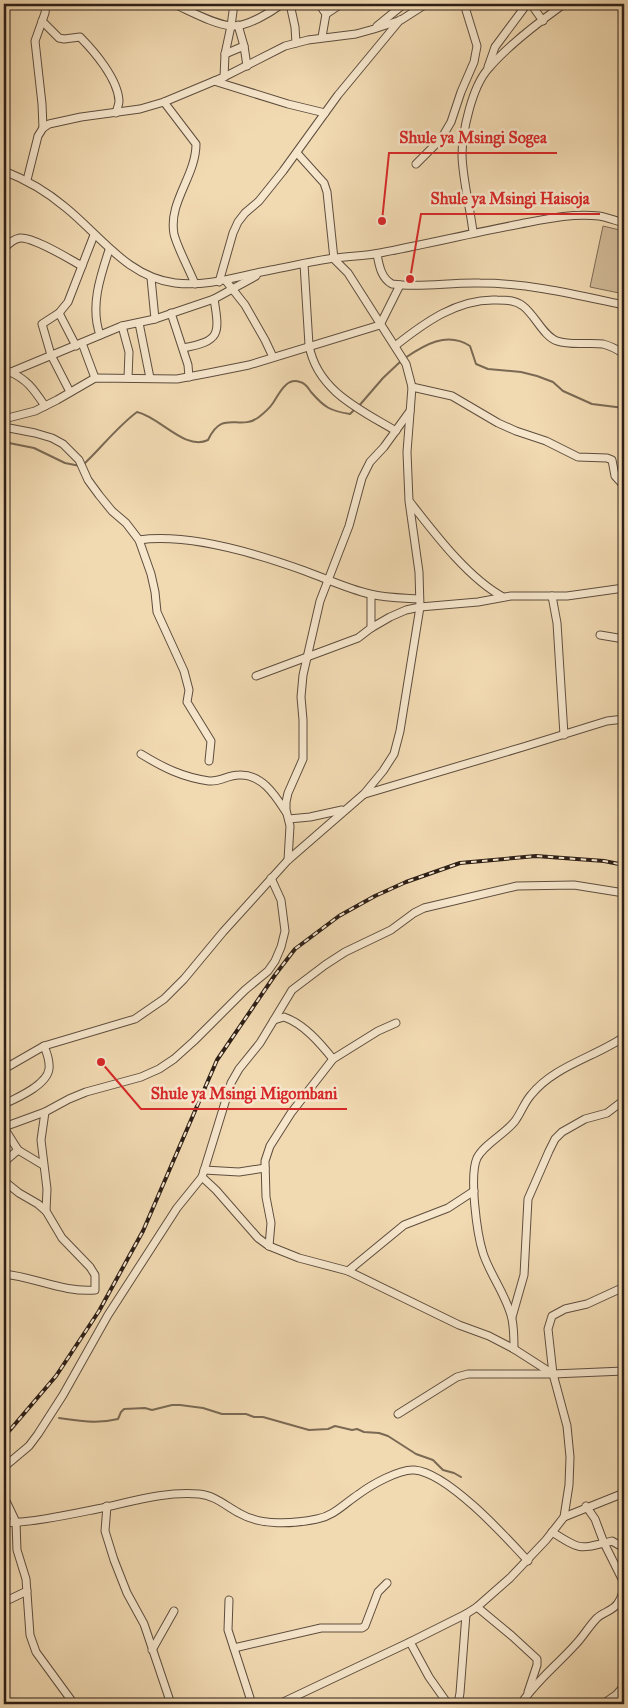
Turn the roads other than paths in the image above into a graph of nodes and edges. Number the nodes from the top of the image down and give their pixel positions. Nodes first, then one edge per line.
1 (46, 4) edge
2 (174, 4) edge
3 (234, 4) edge
4 (282, 4) edge
5 (290, 4) edge
6 (319, 4) edge
7 (341, 4) edge
8 (404, 4) edge
9 (426, 4) edge
10 (466, 4) edge
11 (527, 4) edge
12 (531, 4) edge
13 (564, 4) edge
14 (326, 14) junction
15 (401, 20) junction
16 (543, 20) junction
17 (42, 21) junction
18 (234, 26) junction
19 (374, 30) junction
20 (322, 37) junction
21 (296, 43) junction
22 (244, 46) junction
23 (225, 54) junction
24 (247, 66) junction
25 (487, 70) junction
26 (224, 77) junction
27 (214, 81) junction
28 (164, 102) junction
29 (116, 113) junction
30 (324, 113) junction
31 (43, 128) junction
32 (297, 153) junction
33 (416, 164) dead end
34 (4, 171) edge
35 (27, 180) junction
36 (624, 223) edge
37 (473, 232) junction
38 (94, 235) junction
39 (5, 245) edge
40 (110, 250) junction
41 (377, 254) junction
42 (334, 258) junction
43 (304, 264) junction
44 (82, 266) junction
45 (265, 271) junction
46 (151, 278) junction
47 (223, 281) junction
48 (195, 284) junction
49 (400, 285) junction
50 (232, 290) junction
51 (214, 299) junction
52 (624, 305) edge
53 (59, 313) junction
54 (171, 313) junction
55 (155, 319) junction
56 (139, 323) junction
57 (380, 325) junction
58 (122, 326) junction
59 (100, 335) junction
60 (79, 345) junction
61 (309, 345) junction
62 (394, 346) junction
63 (182, 348) junction
64 (624, 354) edge
65 (51, 355) junction
66 (274, 357) junction
67 (7, 373) edge
68 (189, 377) junction
69 (95, 378) junction
70 (128, 378) junction
71 (150, 378) junction
72 (412, 387) junction
73 (70, 392) junction
74 (44, 406) junction
75 (410, 410) junction
76 (4, 419) edge
77 (4, 427) edge
78 (396, 431) junction
79 (624, 486) edge
80 (409, 501) junction
81 (138, 540) junction
82 (328, 580) junction
83 (624, 588) edge
84 (371, 595) junction
85 (552, 596) junction
86 (504, 597) junction
87 (420, 603) junction
88 (371, 628) junction
89 (600, 635) dead end
90 (624, 639) edge
91 (307, 657) junction
92 (256, 676) dead end
93 (624, 719) edge
94 (564, 735) junction
95 (141, 754) dead end
96 (209, 761) dead end
97 (364, 794) junction
98 (346, 809) junction
99 (288, 817) junction
100 (288, 860) junction
101 (271, 878) junction
102 (624, 893) edge
103 (274, 1020) junction
104 (396, 1023) dead end
105 (624, 1037) edge
106 (44, 1046) junction
107 (333, 1059) junction
108 (4, 1069) edge
109 (624, 1100) edge
110 (4, 1104) edge
111 (45, 1112) junction
112 (4, 1128) edge
113 (18, 1150) junction
114 (4, 1162) edge
115 (43, 1165) junction
116 (264, 1168) junction
117 (203, 1174) junction
118 (4, 1181) edge
119 (474, 1190) junction
120 (46, 1211) junction
121 (269, 1246) junction
122 (348, 1271) junction
123 (4, 1274) edge
124 (624, 1287) edge
125 (512, 1318) junction
126 (514, 1349) junction
127 (624, 1370) edge
128 (553, 1374) junction
129 (398, 1414) dead end
130 (4, 1466) edge
131 (624, 1493) edge
132 (4, 1497) edge
133 (107, 1506) junction
134 (586, 1506) junction
135 (564, 1516) junction
136 (4, 1522) edge
137 (16, 1522) junction
138 (552, 1532) junction
139 (604, 1543) junction
140 (624, 1548) edge
141 (528, 1561) junction
142 (387, 1583) dead end
143 (27, 1590) junction
144 (229, 1600) dead end
145 (4, 1602) edge
146 (622, 1604) edge
147 (477, 1607) junction
148 (174, 1611) dead end
149 (466, 1614) junction
150 (410, 1642) junction
151 (234, 1648) junction
152 (152, 1650) junction
153 (624, 1686) edge
154 (528, 1694) junction
155 (74, 1704) edge
156 (170, 1704) edge
157 (252, 1704) edge
158 (279, 1704) edge
159 (448, 1704) edge
160 (458, 1704) edge
161 (521, 1704) edge
162 (603, 1704) edge

1 - 17 street
2 - 18 street
3 - 18 street
4 - 18 street
5 - 21 street
6 - 14 street
7 - 14 street
8 - 19 street
9 - 15 street
10 - 33 street
11 - 25 street
12 - 16 street
13 - 16 street
14 - 20 street
15 - 19 street
15 - 30 street
16 - 25 street
17 - 29 street
17 - 31 street
18 - 22 street
18 - 23 street
19 - 20 street
20 - 21 street
21 - 24 street
22 - 23 street
22 - 24 street
23 - 26 street
24 - 26 street
25 - 37 street
26 - 27 street
27 - 28 street
27 - 30 street
28 - 29 street
28 - 48 street
29 - 31 street
30 - 32 street
31 - 35 street
32 - 42 street
32 - 47 street
34 - 35 street
35 - 38 street
36 - 37 street
37 - 41 street
38 - 40 street
38 - 44 street
39 - 44 street
40 - 46 street
40 - 59 street
41 - 42 street
41 - 49 street
42 - 43 street
42 - 57 street
43 - 45 street
43 - 61 street
44 - 53 street
45 - 47 street
45 - 50 street
46 - 48 street
46 - 55 street
47 - 48 street
47 - 50 street
49 - 52 street
49 - 57 street
50 - 51 street
50 - 66 street
51 - 54 street
51 - 63 street
53 - 60 street
53 - 65 street
54 - 55 street
54 - 63 street
55 - 56 street
56 - 58 street
56 - 71 street
57 - 61 street
57 - 62 street
58 - 59 street
58 - 70 street
59 - 60 street
60 - 65 street
60 - 69 street
61 - 66 street
61 - 78 street
62 - 64 street
62 - 72 street
63 - 68 street
65 - 67 street
65 - 73 street
66 - 68 street
67 - 74 street
68 - 71 street
69 - 70 street
69 - 73 street
70 - 71 street
72 - 75 street
72 - 79 street
73 - 74 street
74 - 76 street
75 - 78 street
75 - 80 street
77 - 81 street
78 - 82 street
80 - 86 street
80 - 87 street
81 - 82 street
81 - 96 street
82 - 84 street
82 - 91 street
83 - 85 street
84 - 87 street
84 - 88 street
85 - 86 street
85 - 94 street
86 - 87 street
87 - 88 street
87 - 97 street
88 - 91 street
89 - 90 street
91 - 92 street
91 - 99 street
93 - 94 street
94 - 97 street
95 - 99 street
97 - 98 street
98 - 99 street
98 - 100 street
99 - 100 street
100 - 101 street
101 - 106 street
101 - 111 street
102 - 103 street
103 - 107 street
103 - 117 street
104 - 107 street
105 - 119 street
106 - 108 street
106 - 110 street
107 - 116 street
109 - 125 street
111 - 112 street
111 - 115 street
112 - 113 street
113 - 114 street
113 - 115 street
115 - 120 street
116 - 117 street
116 - 121 street
117 - 121 street
117 - 130 street
118 - 120 street
119 - 122 street
119 - 125 street
120 - 123 street
121 - 122 street
122 - 126 street
124 - 128 street
125 - 126 street
126 - 128 street
127 - 128 street
128 - 129 street
128 - 135 street
131 - 134 street
132 - 137 street
133 - 137 street
133 - 141 street
133 - 152 street
134 - 135 street
134 - 139 street
135 - 138 street
136 - 137 street
137 - 143 street
138 - 139 street
138 - 141 street
139 - 140 street
139 - 146 street
141 - 147 street
142 - 151 street
143 - 145 street
143 - 155 street
144 - 151 street
146 - 154 street
147 - 149 street
147 - 154 street
148 - 152 street
149 - 150 street
149 - 160 street
150 - 158 street
150 - 159 street
151 - 157 street
152 - 156 street
153 - 162 street
154 - 161 street

